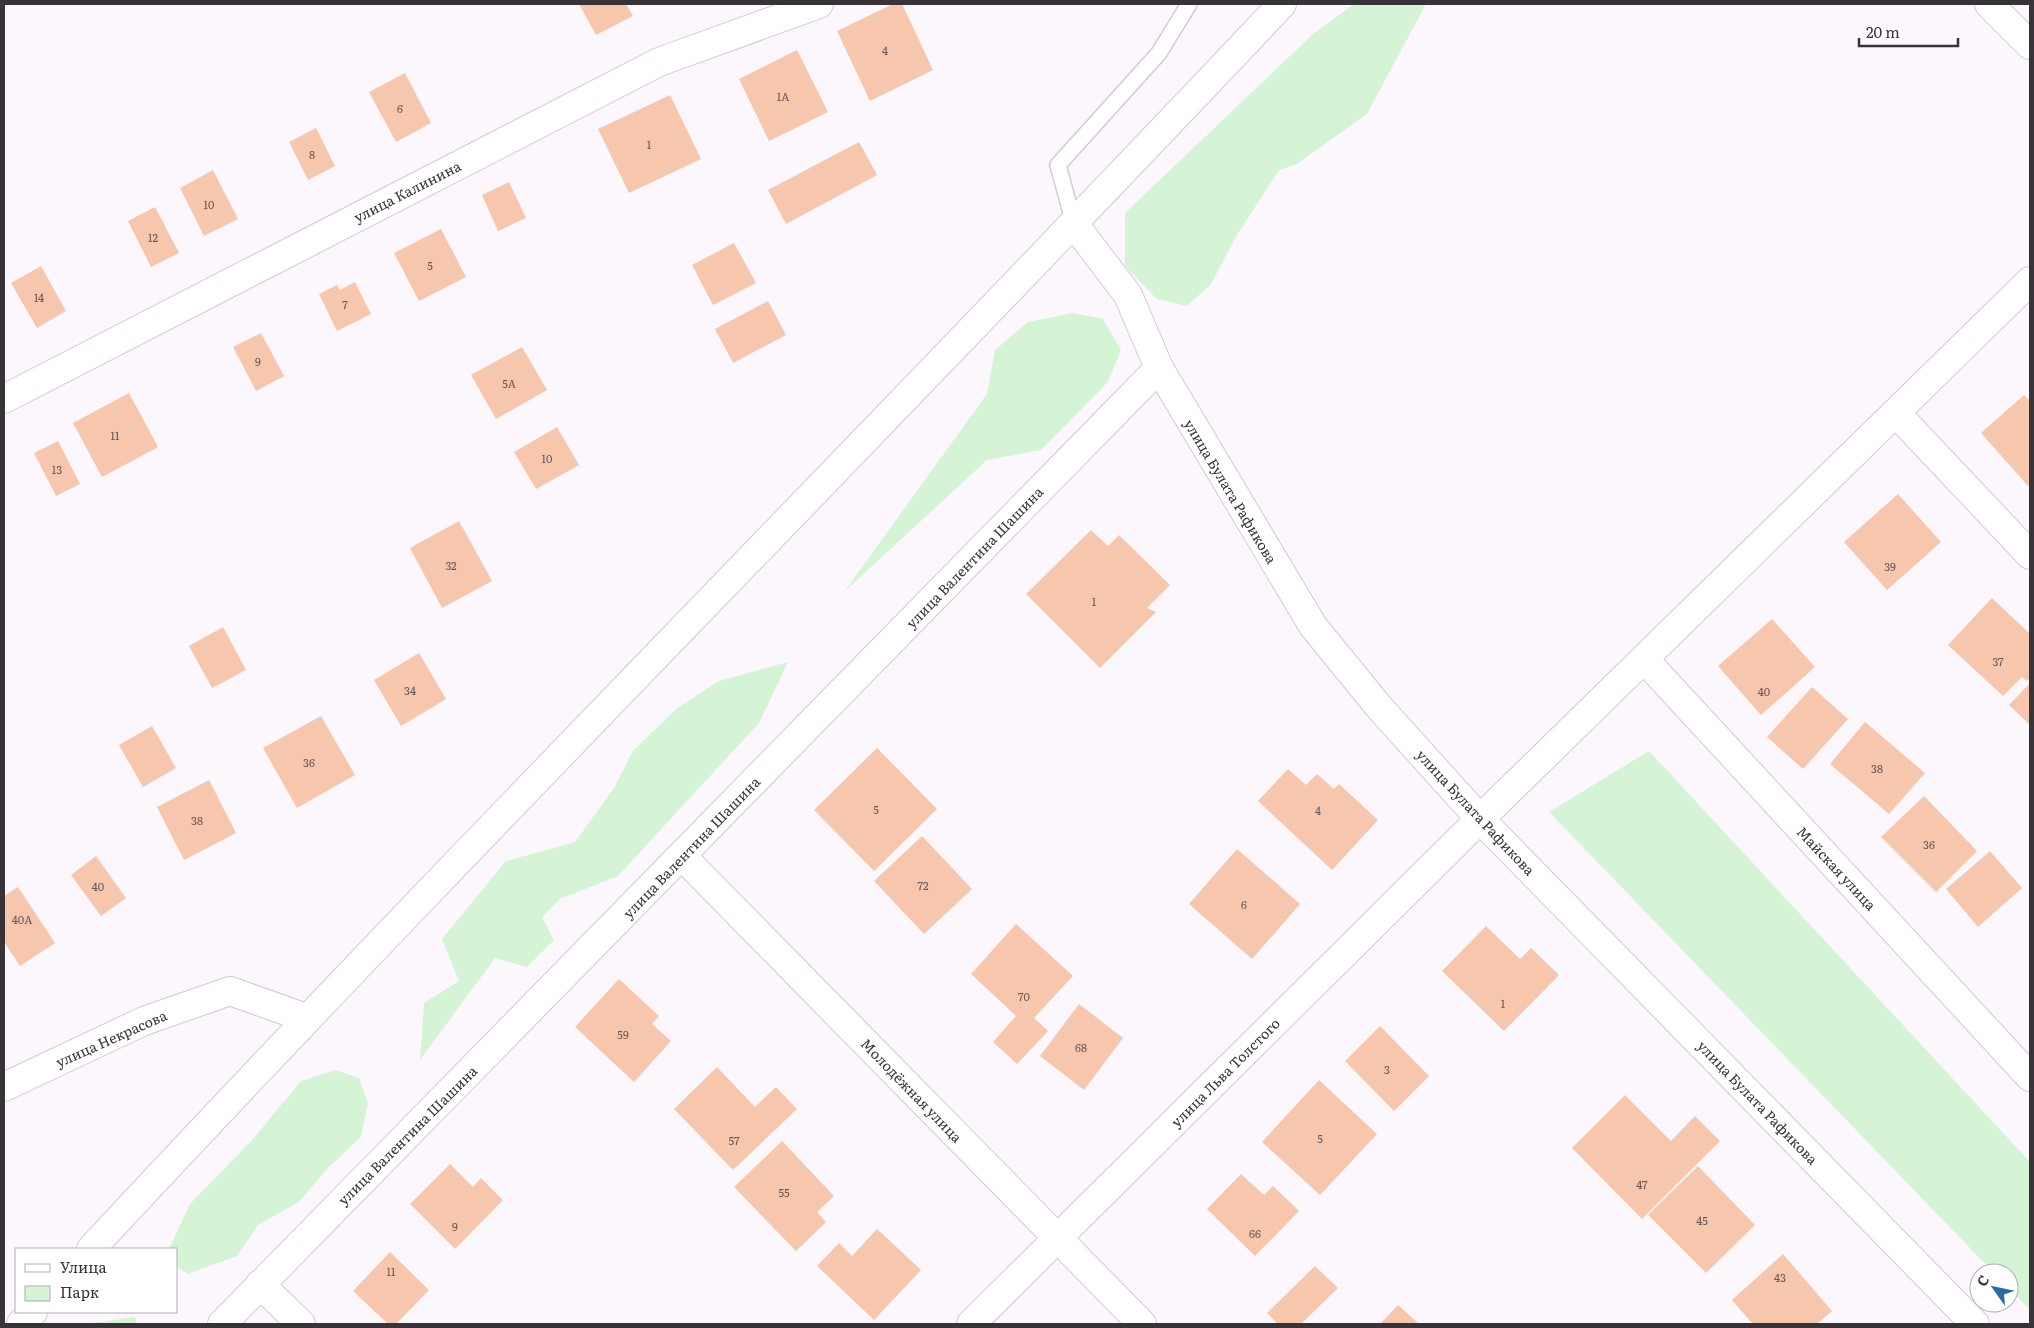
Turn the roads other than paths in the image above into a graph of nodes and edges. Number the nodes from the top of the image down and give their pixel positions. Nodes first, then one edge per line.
1 (819, 4) edge
2 (1188, 4) edge
3 (1282, 4) edge
4 (1989, 4) edge
5 (2030, 45) edge
6 (1074, 224) junction
7 (2030, 281) edge
8 (1159, 368) junction
9 (4, 399) edge
10 (1896, 413) junction
11 (2030, 555) edge
12 (1644, 659) junction
13 (1480, 819) junction
14 (682, 856) junction
15 (306, 1018) junction
16 (2030, 1077) edge
17 (4, 1087) edge
18 (1058, 1238) junction
19 (92, 1248) edge
20 (260, 1284) junction
21 (32, 1313) edge
22 (21, 1324) edge
23 (222, 1324) edge
24 (301, 1324) edge
25 (971, 1324) edge
26 (1142, 1324) edge
27 (1975, 1324) edge

1 - 9 street, улица Калинина
2 - 6 lane
3 - 6 street
4 - 5 street
6 - 8 street, улица Булата Рафикова
6 - 15 street
7 - 10 street, улица Льва Толстого
8 - 13 street, улица Булата Рафикова
8 - 14 street, улица Валентина Шашина
10 - 11 street
10 - 12 street, улица Льва Толстого
12 - 13 street, улица Льва Толстого
12 - 16 street, Майская улица
13 - 18 street, улица Льва Толстого
13 - 27 street, улица Булата Рафикова
14 - 18 street, Молодёжная улица
14 - 20 street, улица Валентина Шашина
15 - 17 street, улица Некрасова
15 - 19 street
18 - 25 street, улица Льва Толстого
18 - 26 street, Молодёжная улица
20 - 23 street, улица Валентина Шашина
20 - 24 street
21 - 22 street

